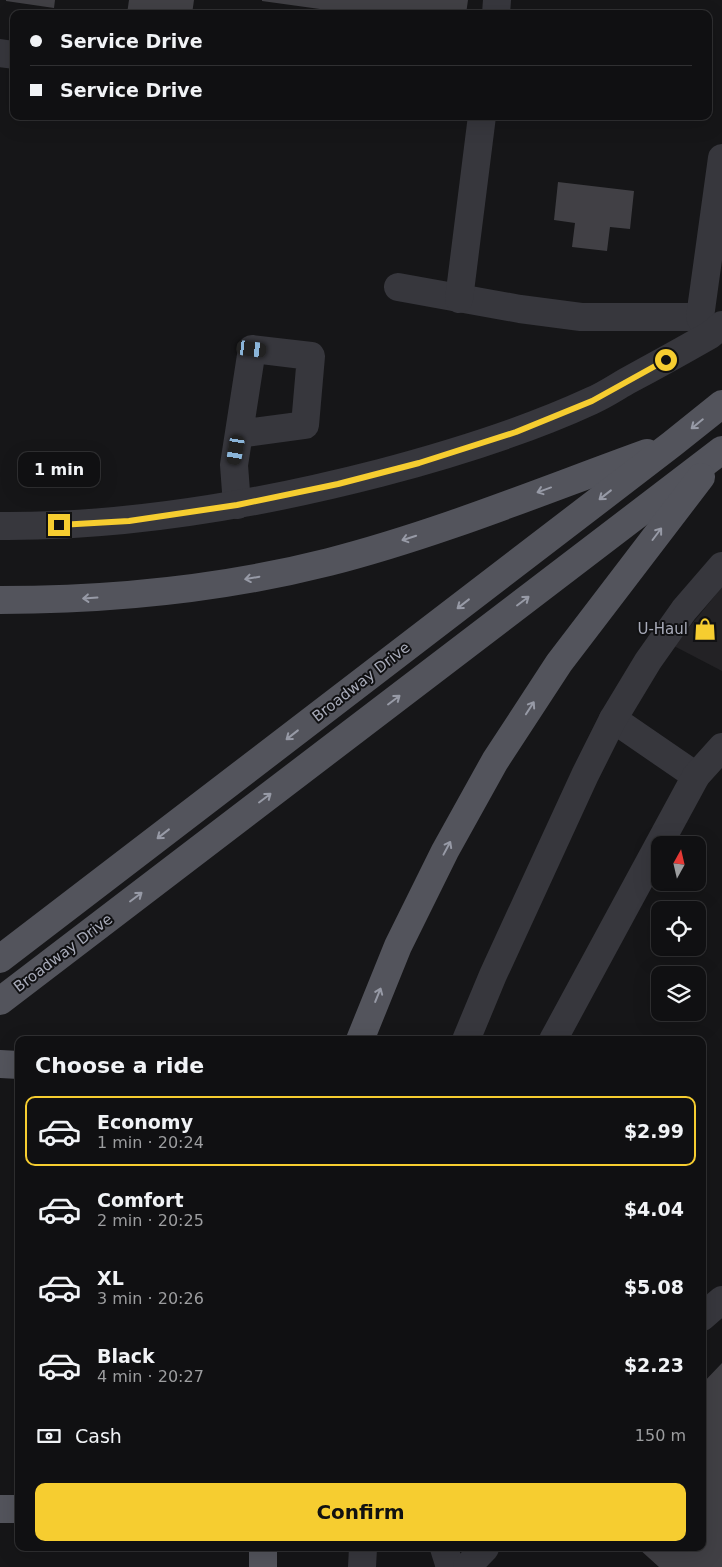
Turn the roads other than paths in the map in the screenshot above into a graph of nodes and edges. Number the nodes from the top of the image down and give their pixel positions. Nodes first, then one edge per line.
1 (481, 120) edge
2 (722, 158) edge
3 (398, 287) dead end
4 (459, 299) junction
5 (711, 326) edge
6 (722, 404) edge
7 (239, 434) dead end
8 (672, 444) junction
9 (722, 450) edge
10 (237, 505) junction
11 (0, 526) edge
12 (722, 566) edge
13 (0, 600) edge
14 (613, 718) junction
15 (722, 747) edge
16 (696, 776) junction
17 (0, 959) edge
18 (0, 1001) edge
19 (362, 1036) edge
20 (474, 1036) edge
21 (555, 1036) edge
22 (0, 1064) edge
23 (15, 1065) edge
24 (722, 1300) edge
25 (706, 1314) edge
26 (0, 1509) edge
27 (15, 1509) edge
28 (263, 1551) edge
29 (363, 1551) edge
30 (445, 1551) edge
31 (482, 1551) edge
32 (263, 1567) edge
33 (362, 1567) edge
34 (450, 1567) edge
35 (467, 1567) edge

1 - 4 street
2 - 5 street
3 - 4 street
4 - 5 street
5 - 10 street
6 -> 8 main road, Broadway Drive
7 - 10 street
8 -> 13 main road
8 -> 17 main road, Broadway Drive
18 -> 9 main road, Broadway Drive
19 -> 9 main road
10 - 11 street
12 - 14 street
14 - 16 street
14 - 20 street
15 - 16 street
16 - 21 street
22 - 23 main road
24 - 25 street
26 - 27 main road
28 - 32 main road
29 - 33 street
30 - 34 street
31 - 35 street

